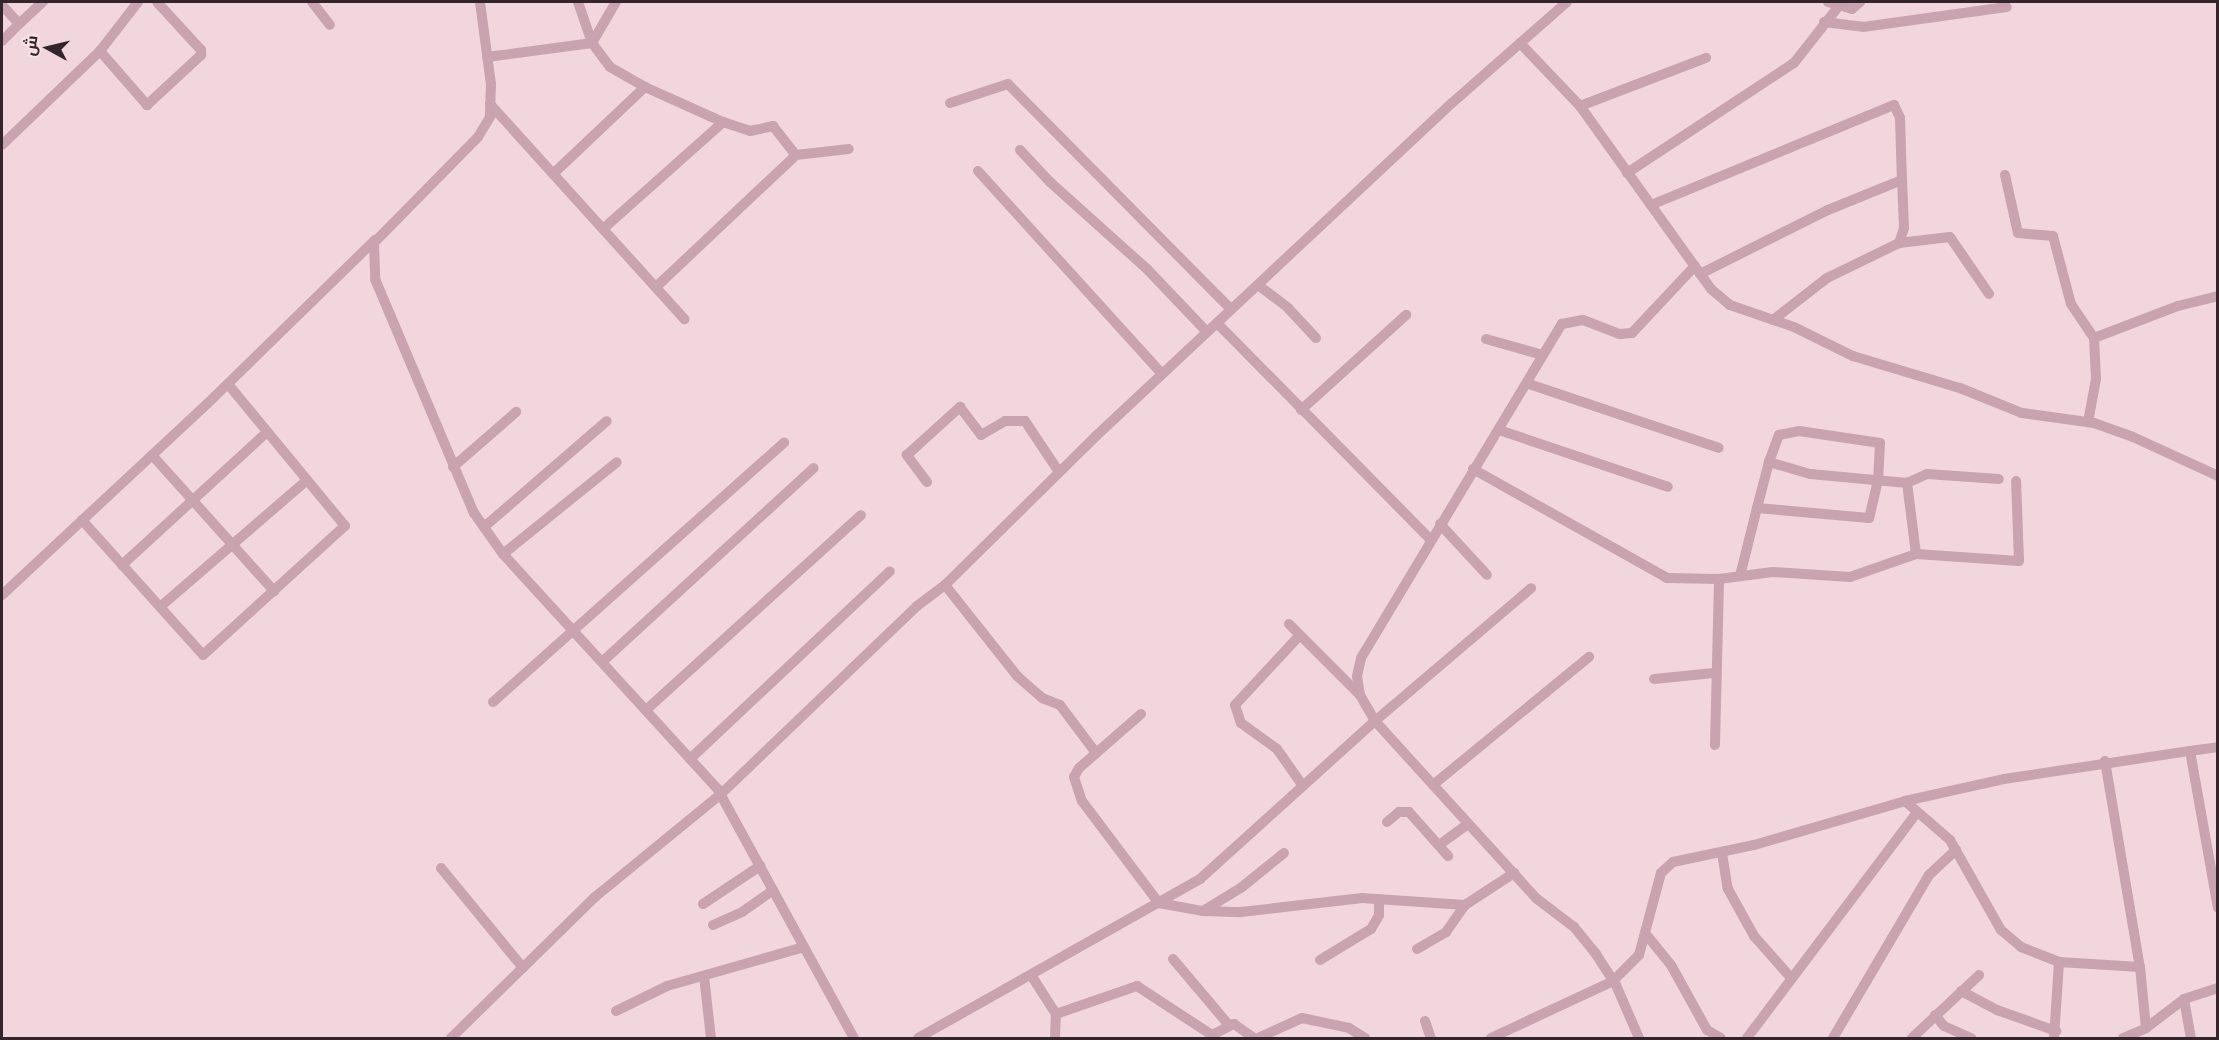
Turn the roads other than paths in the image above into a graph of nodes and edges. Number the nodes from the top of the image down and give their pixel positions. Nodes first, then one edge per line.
1 (43, 2) edge
2 (138, 2) edge
3 (157, 2) edge
4 (312, 2) edge
5 (480, 2) edge
6 (578, 2) edge
7 (616, 2) edge
8 (1566, 2) edge
9 (1860, 2) edge
10 (1833, 4) edge
11 (2, 5) edge
12 (2007, 7) dead end
13 (1824, 22) junction
14 (19, 24) junction
15 (330, 25) dead end
16 (2, 41) edge
17 (592, 43) junction
18 (1520, 43) junction
19 (100, 51) junction
20 (487, 57) junction
21 (1706, 58) dead end
22 (645, 87) junction
23 (950, 103) dead end
24 (490, 104) junction
25 (1580, 106) junction
26 (723, 122) junction
27 (2, 145) edge
28 (849, 149) dead end
29 (1020, 150) dead end
30 (796, 155) junction
31 (978, 171) dead end
32 (1628, 173) junction
33 (553, 174) junction
34 (2005, 175) dead end
35 (1902, 180) junction
36 (1651, 205) junction
37 (603, 229) junction
38 (381, 235) junction
39 (1899, 243) junction
40 (1698, 270) junction
41 (1258, 285) junction
42 (656, 287) junction
43 (1989, 294) dead end
44 (2217, 296) edge
45 (1231, 309) junction
46 (1406, 315) dead end
47 (684, 319) dead end
48 (1773, 320) junction
49 (1217, 323) junction
50 (1207, 332) junction
51 (1316, 338) dead end
52 (2094, 338) junction
53 (1486, 339) dead end
54 (1543, 355) junction
55 (1162, 374) junction
56 (228, 384) junction
57 (1529, 384) junction
58 (1301, 410) junction
59 (516, 412) dead end
60 (607, 421) dead end
61 (2088, 422) junction
62 (1499, 430) junction
63 (267, 432) junction
64 (784, 443) dead end
65 (1719, 448) dead end
66 (152, 455) junction
67 (616, 462) dead end
68 (1768, 462) junction
69 (453, 467) junction
70 (814, 468) dead end
71 (1473, 469) junction
72 (1059, 472) junction
73 (2217, 476) edge
74 (1999, 479) dead end
75 (307, 480) junction
76 (1878, 480) junction
77 (2016, 481) dead end
78 (927, 482) dead end
79 (1907, 483) junction
80 (1668, 487) dead end
81 (193, 500) junction
82 (1757, 508) junction
83 (861, 515) dead end
84 (82, 520) junction
85 (1440, 524) junction
86 (484, 527) junction
87 (1431, 540) junction
88 (233, 544) junction
89 (503, 554) junction
90 (1916, 554) junction
91 (122, 565) junction
92 (890, 571) dead end
93 (1487, 575) dead end
94 (1740, 576) junction
95 (1719, 579) junction
96 (945, 585) junction
97 (1532, 588) dead end
98 (274, 591) junction
99 (2, 595) edge
100 (160, 607) junction
101 (1288, 624) dead end
102 (572, 629) junction
103 (1299, 636) junction
104 (1589, 657) dead end
105 (602, 662) junction
106 (1714, 673) junction
107 (1654, 679) dead end
108 (1360, 695) junction
109 (493, 702) dead end
110 (646, 710) junction
111 (1141, 714) dead end
112 (1374, 721) junction
113 (1715, 745) dead end
114 (2217, 747) edge
115 (2190, 751) junction
116 (1095, 753) junction
117 (690, 759) junction
118 (2106, 761) junction
119 (1433, 785) junction
120 (1303, 786) junction
121 (720, 794) junction
122 (1905, 801) junction
123 (1917, 812) junction
124 (1387, 822) dead end
125 (1468, 824) junction
126 (1439, 845) junction
127 (1956, 850) junction
128 (1284, 853) dead end
129 (1722, 853) junction
130 (1448, 856) dead end
131 (760, 866) junction
132 (441, 868) dead end
133 (1514, 873) junction
134 (773, 890) junction
135 (1379, 900) junction
136 (1159, 903) junction
137 (703, 904) dead end
138 (1465, 905) junction
139 (2217, 908) edge
140 (1203, 911) junction
141 (713, 925) dead end
142 (1645, 933) junction
143 (804, 946) junction
144 (1417, 949) dead end
145 (1173, 959) dead end
146 (1320, 960) dead end
147 (2060, 962) junction
148 (2140, 967) junction
149 (523, 968) junction
150 (1031, 975) junction
151 (1979, 975) dead end
152 (704, 976) junction
153 (1792, 979) junction
154 (1613, 981) junction
155 (2217, 988) edge
156 (1961, 991) junction
157 (2184, 999) junction
158 (616, 1011) dead end
159 (1056, 1014) junction
160 (1935, 1015) junction
161 (1425, 1021) dead end
162 (1228, 1024) junction
163 (2146, 1028) junction
164 (2055, 1035) edge
165 (1209, 1036) edge
166 (2129, 1037) edge
167 (451, 1038) edge
168 (711, 1038) edge
169 (854, 1038) edge
170 (918, 1038) edge
171 (1055, 1038) edge
172 (1256, 1038) edge
173 (1365, 1038) edge
174 (1431, 1038) edge
175 (1491, 1038) edge
176 (1639, 1038) edge
177 (1721, 1038) edge
178 (1747, 1038) edge
179 (1833, 1038) edge
180 (1912, 1038) edge
181 (1971, 1038) edge
182 (2191, 1038) edge

1 - 14 street
2 - 19 street
3 - 19 street
4 - 15 street
5 - 20 street
6 - 17 street
7 - 17 street
8 - 18 street
9 - 10 street
10 - 13 street
11 - 14 street
12 - 13 street
13 - 32 street
14 - 16 street
17 - 20 street
17 - 22 street
18 - 25 street
18 - 41 street
19 - 27 street
20 - 24 street
21 - 25 street
22 - 26 street
22 - 33 street
23 - 45 street
24 - 33 street
24 - 38 street
25 - 32 street
26 - 30 street
26 - 37 street
28 - 30 street
29 - 50 street
30 - 42 street
31 - 55 street
32 - 36 street
33 - 37 street
34 - 52 street
35 - 36 street
35 - 39 street
35 - 40 street
36 - 40 street
37 - 42 street
38 - 56 street
38 - 69 street
39 - 43 street
39 - 48 street
40 - 48 street
40 - 54 street
41 - 45 street
41 - 51 street
42 - 47 street
44 - 52 street
45 - 49 street
46 - 58 street
48 - 61 street
49 - 50 street
49 - 58 street
50 - 55 street
52 - 61 street
53 - 54 street
54 - 57 street
55 - 72 street
56 - 63 street
56 - 66 street
57 - 62 street
57 - 65 street
58 - 87 street
59 - 69 street
60 - 86 street
61 - 73 street
62 - 71 street
62 - 80 street
63 - 75 street
63 - 81 street
64 - 102 street
66 - 81 street
66 - 84 street
67 - 89 street
68 - 76 street
68 - 76 street
68 - 82 street
69 - 86 street
70 - 105 street
71 - 85 street
71 - 95 street
72 - 78 street
72 - 96 street
74 - 79 street
75 - 88 street
75 - 98 street
76 - 79 street
76 - 82 street
77 - 90 street
79 - 90 street
81 - 88 street
81 - 91 street
82 - 94 street
83 - 110 street
84 - 91 street
84 - 99 street
85 - 87 street
85 - 93 street
86 - 89 street
87 - 108 street
88 - 98 street
88 - 100 street
89 - 102 street
90 - 94 street
91 - 100 street
92 - 117 street
94 - 95 street
95 - 106 street
96 - 116 street
96 - 121 street
97 - 112 street
98 - 100 street
101 - 103 street
102 - 105 street
102 - 109 street
103 - 108 street
103 - 120 street
104 - 119 street
105 - 110 street
106 - 107 street
106 - 113 street
108 - 112 street
110 - 117 street
111 - 116 street
112 - 119 street
112 - 120 street
114 - 115 street
115 - 118 street
115 - 139 street
116 - 136 street
117 - 121 street
118 - 122 street
118 - 148 street
119 - 125 street
120 - 136 street
121 - 131 street
121 - 149 street
122 - 123 street
122 - 129 street
123 - 127 street
123 - 153 street
124 - 126 street
125 - 126 street
125 - 133 street
126 - 130 street
127 - 147 street
127 - 179 street
128 - 140 street
129 - 142 street
129 - 153 street
131 - 134 street
131 - 137 street
132 - 149 street
133 - 138 street
133 - 154 street
134 - 141 street
134 - 143 street
135 - 138 street
135 - 140 street
135 - 146 street
136 - 140 street
136 - 150 street
138 - 144 street
142 - 154 street
142 - 177 street
143 - 152 street
143 - 169 street
145 - 162 street
147 - 148 street
147 - 164 street
148 - 163 street
149 - 167 street
150 - 159 street
150 - 170 street
151 - 156 street
152 - 158 street
152 - 168 street
153 - 178 street
154 - 175 street
154 - 176 street
155 - 157 street
156 - 160 street
156 - 164 street
157 - 163 street
157 - 182 street
159 - 165 street
159 - 171 street
160 - 180 street
160 - 181 street
161 - 174 street
162 - 165 street
162 - 172 street
163 - 166 street
172 - 173 street

